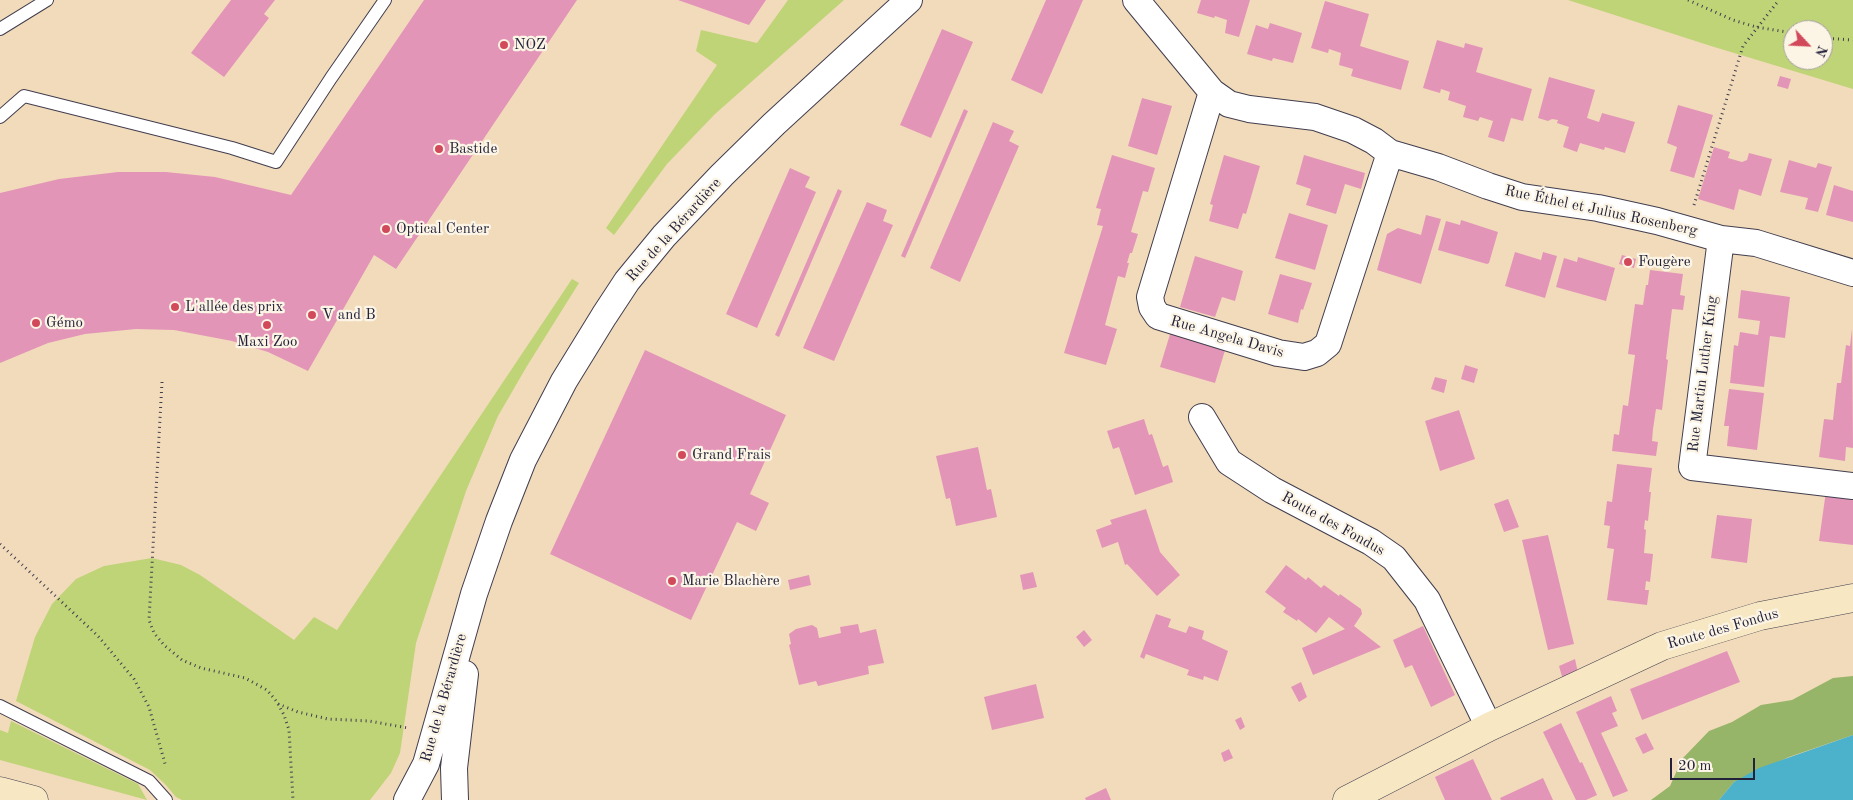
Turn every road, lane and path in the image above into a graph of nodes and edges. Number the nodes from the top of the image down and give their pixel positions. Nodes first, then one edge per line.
1 (47, 0) edge
2 (386, 0) edge
3 (909, 0) edge
4 (1136, 0) edge
5 (1688, 0) edge
6 (1779, 0) edge
7 (1756, 28) junction
8 (0, 29) edge
9 (1783, 32) edge
10 (1833, 39) edge
11 (1853, 40) edge
12 (1212, 92) junction
13 (0, 117) edge
14 (1390, 154) junction
15 (1686, 229) junction
16 (1721, 239) junction
17 (1853, 273) edge
18 (162, 382) dead end
19 (1202, 417) dead end
20 (1853, 486) edge
21 (0, 544) edge
22 (474, 594) junction
23 (1853, 598) edge
24 (278, 704) junction
25 (0, 706) edge
26 (1489, 727) junction
27 (407, 736) dead end
28 (168, 775) dead end
29 (0, 791) edge
30 (34, 800) edge
31 (166, 800) edge
32 (293, 800) edge
33 (407, 800) edge
34 (455, 800) edge
35 (1347, 800) edge

1 - 8 lane
2 - 13 lane
3 - 22 street, Rue de la Bérardière
4 - 12 street, Rue Éthel et Julius Rosenberg
5 - 7 path
6 - 7 path
7 - 9 path
7 - 15 path
10 - 11 path
12 - 14 street, Rue Éthel et Julius Rosenberg
12 - 14 street, Rue Angela Davis
14 - 15 street, Rue Éthel et Julius Rosenberg
15 - 16 street, Rue Éthel et Julius Rosenberg
16 - 17 street, Rue Éthel et Julius Rosenberg
16 - 20 street, Rue Martin Luther King
18 - 24 path
19 - 26 street, Route des Fondus
21 - 28 path
22 - 33 street, Rue de la Bérardière
22 - 34 street, Rue de la Bérardière
23 - 26 street, Route des Fondus
24 - 27 path
24 - 32 path
25 - 31 lane
26 - 35 street, Route des Fondus
29 - 30 street

